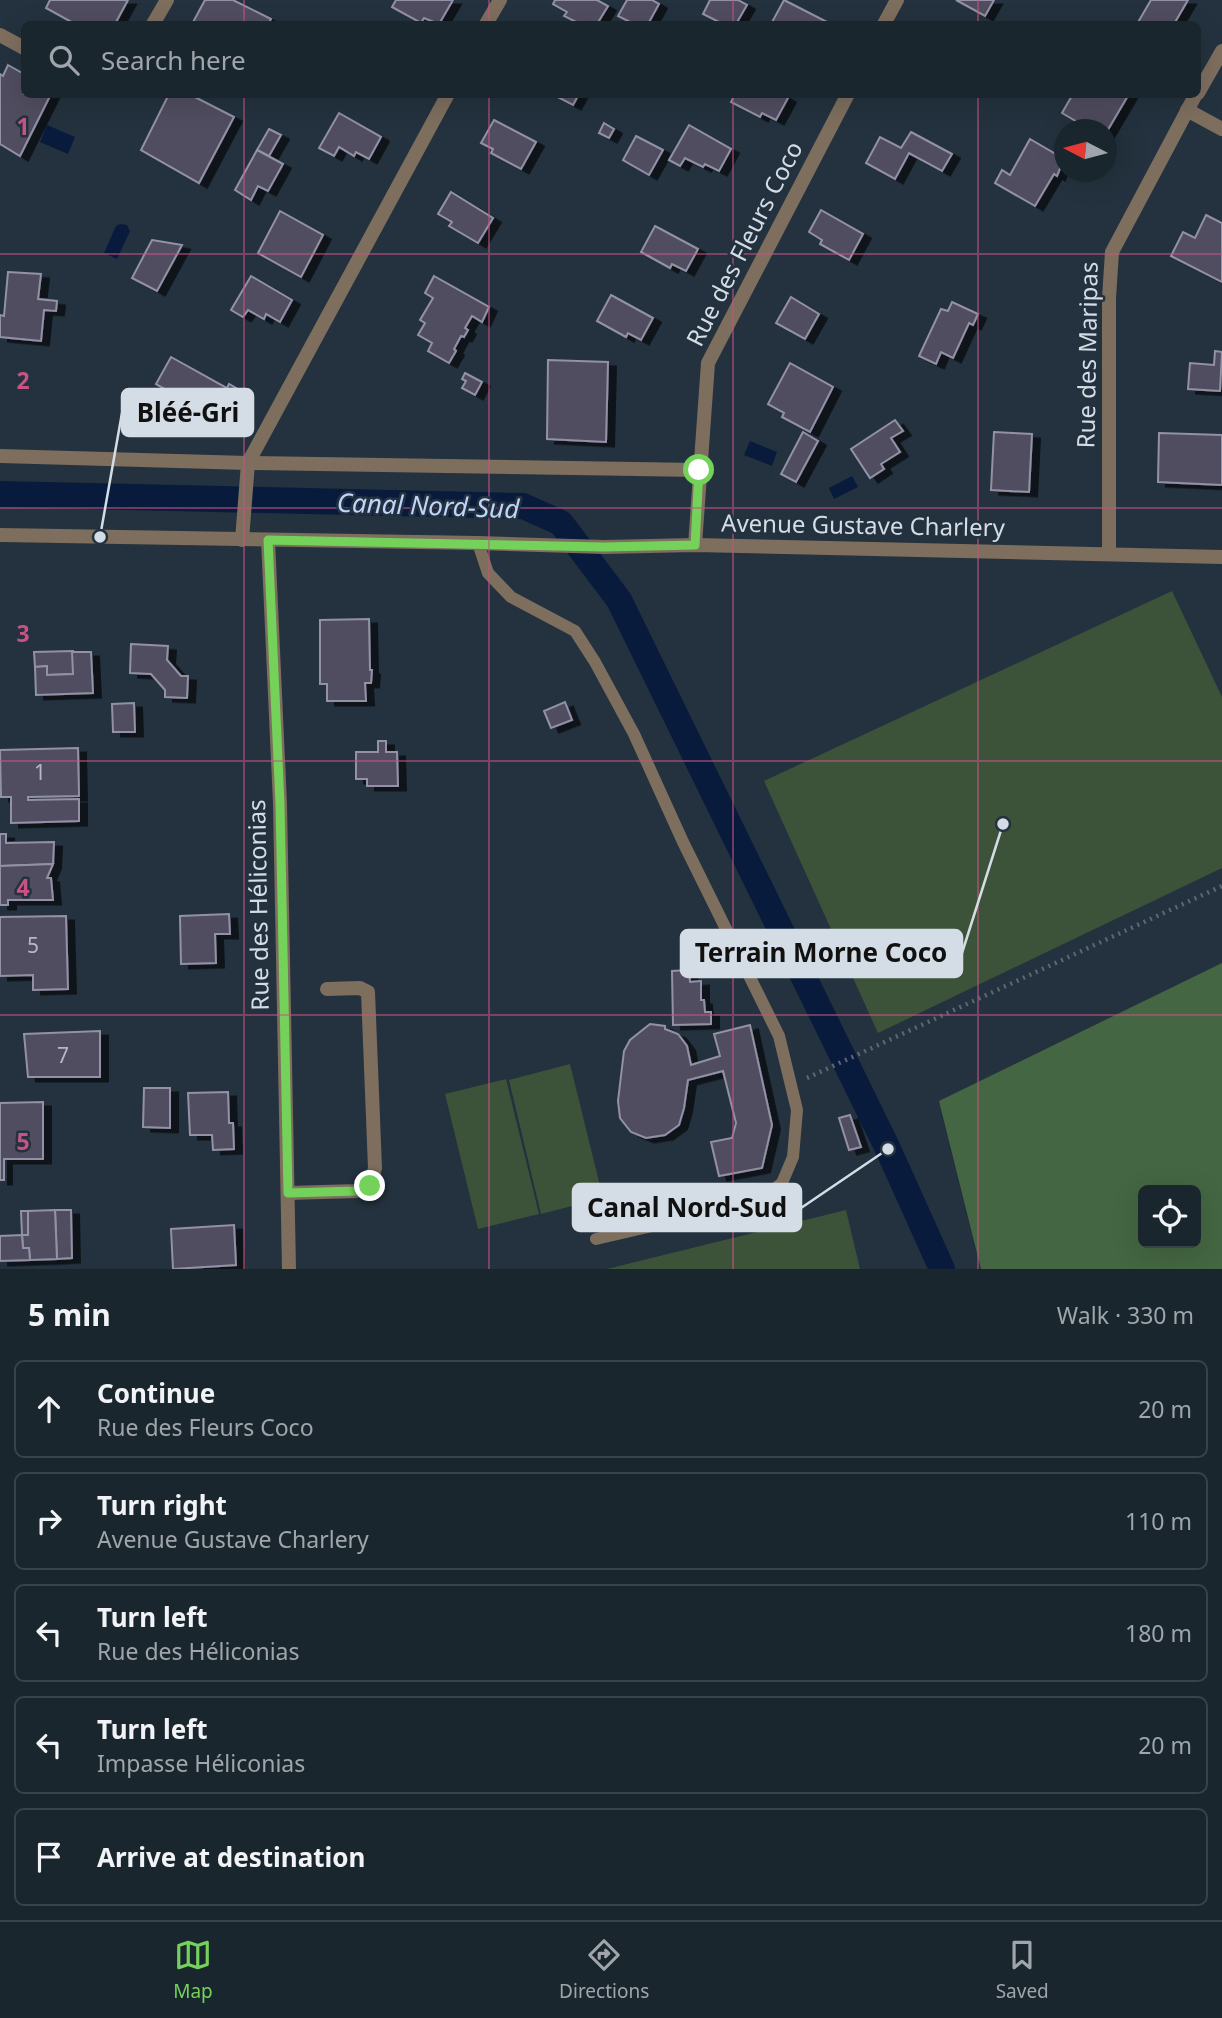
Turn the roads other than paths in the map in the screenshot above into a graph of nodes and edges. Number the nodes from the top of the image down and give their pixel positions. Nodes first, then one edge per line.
1 (167, 0) edge
2 (499, 0) edge
3 (897, 0) edge
4 (155, 21) edge
5 (488, 21) edge
6 (886, 21) edge
7 (0, 34) edge
8 (21, 46) edge
9 (1222, 51) edge
10 (1201, 87) edge
11 (446, 98) edge
12 (846, 98) edge
13 (1194, 98) edge
14 (1187, 110) junction
15 (1222, 129) edge
16 (0, 456) edge
17 (248, 469) junction
18 (699, 470) junction
19 (243, 534) junction
20 (0, 535) edge
21 (696, 538) junction
22 (268, 540) junction
23 (478, 543) junction
24 (1109, 554) junction
25 (1222, 557) edge
26 (327, 989) dead end
27 (288, 1193) junction
28 (596, 1239) dead end
29 (289, 1269) edge

1 - 4 street
2 - 5 street
3 - 6 street
7 - 8 street
9 - 10 street, Rue des Maripas
11 - 17 street
12 - 18 street, Rue des Fleurs Coco
13 - 14 street, Rue des Maripas
14 - 15 street
14 - 24 street, Rue des Maripas
16 - 17 street
17 - 18 street
17 - 19 street
18 - 21 street, Rue des Fleurs Coco
19 - 20 street, Avenue Gustave Charlery
19 - 22 street, Avenue Gustave Charlery
21 - 23 street, Avenue Gustave Charlery
21 - 24 street, Avenue Gustave Charlery
22 - 23 street, Avenue Gustave Charlery
22 - 27 street, Rue des Héliconias
23 - 28 lane
24 - 25 street, Avenue Gustave Charlery
26 - 27 street
27 - 29 street, Rue des Héliconias

